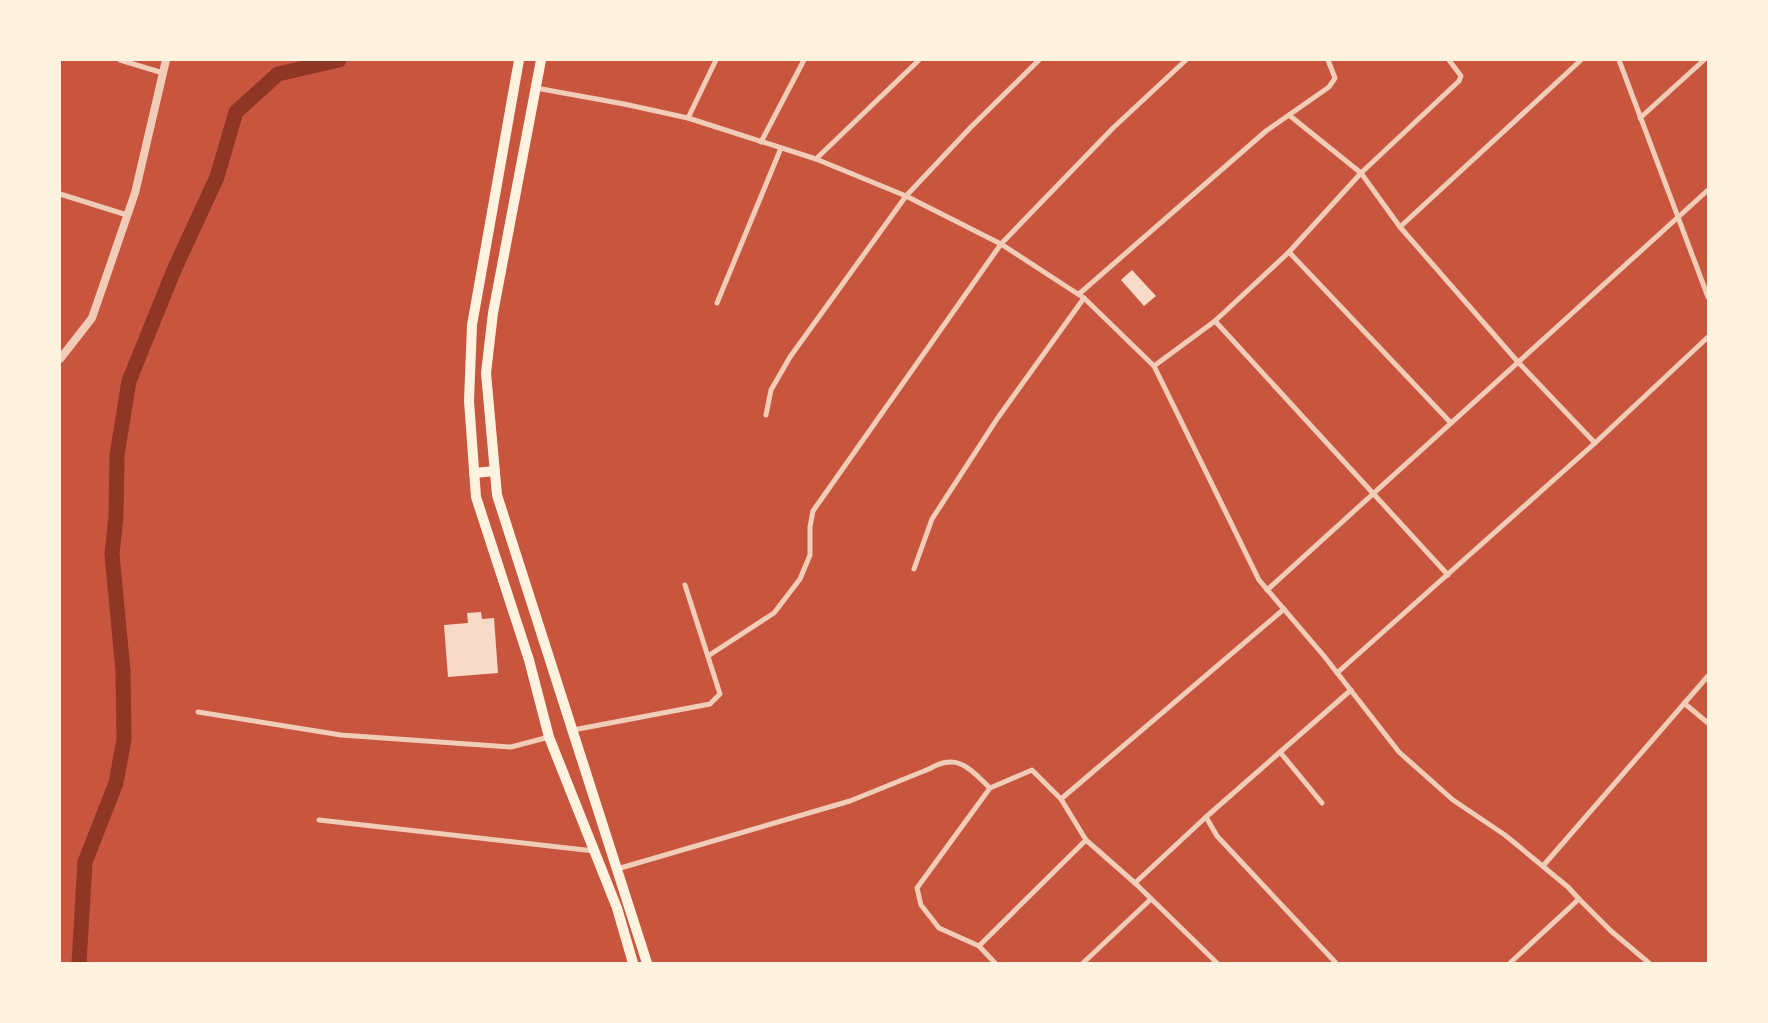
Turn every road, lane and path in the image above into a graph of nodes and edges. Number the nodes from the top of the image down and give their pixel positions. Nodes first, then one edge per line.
1 (120, 60) edge
2 (166, 60) edge
3 (520, 60) edge
4 (541, 60) edge
5 (716, 60) edge
6 (804, 60) edge
7 (919, 60) edge
8 (1039, 60) edge
9 (1186, 60) edge
10 (1328, 60) edge
11 (1449, 60) edge
12 (1581, 60) edge
13 (1618, 60) edge
14 (1704, 60) edge
15 (163, 73) junction
16 (536, 88) junction
17 (1289, 114) junction
18 (688, 118) junction
19 (1640, 118) junction
20 (761, 142) junction
21 (780, 148) junction
22 (816, 159) junction
23 (1361, 173) junction
24 (1708, 190) edge
25 (60, 194) edge
26 (906, 196) junction
27 (127, 215) junction
28 (1678, 218) junction
29 (1400, 227) junction
30 (1001, 244) junction
31 (1289, 252) junction
32 (1079, 294) junction
33 (1708, 297) edge
34 (1084, 298) junction
35 (717, 303) dead end
36 (1215, 321) junction
37 (1708, 337) edge
38 (60, 359) edge
39 (1518, 362) junction
40 (1154, 366) junction
41 (766, 415) dead end
42 (1451, 422) junction
43 (1595, 443) junction
44 (495, 471) junction
45 (474, 473) junction
46 (1372, 494) junction
47 (914, 569) dead end
48 (1448, 575) junction
49 (685, 585) dead end
50 (1267, 590) junction
51 (1284, 609) junction
52 (708, 656) junction
53 (1338, 673) junction
54 (1708, 676) edge
55 (1351, 690) junction
56 (1684, 704) junction
57 (198, 712) dead end
58 (1708, 723) edge
59 (573, 730) junction
60 (549, 737) junction
61 (1280, 752) junction
62 (990, 788) junction
63 (1061, 799) junction
64 (1322, 803) dead end
65 (1206, 817) junction
66 (319, 820) dead end
67 (1086, 840) junction
68 (594, 851) junction
69 (1543, 866) junction
70 (617, 869) junction
71 (1135, 883) junction
72 (1151, 899) junction
73 (1579, 900) junction
74 (979, 946) junction
75 (633, 963) edge
76 (647, 963) edge
77 (995, 963) edge
78 (1083, 963) edge
79 (1217, 963) edge
80 (1336, 963) edge
81 (1510, 963) edge
82 (1649, 963) edge

1 - 15 street
2 - 15 street
3 - 45 main road
4 - 16 main road
5 - 18 street
6 - 20 street
7 - 22 street
8 - 26 street
9 - 30 street
10 - 17 street
11 - 23 street
12 - 29 street
13 - 19 street
14 - 19 street
15 - 27 street
16 - 18 street
16 - 44 main road
17 - 23 street
17 - 32 street
18 - 20 street
19 - 28 street
20 - 21 street
21 - 22 street
21 - 35 street
22 - 26 street
23 - 29 street
23 - 31 street
24 - 28 street
25 - 27 street
26 - 30 street
26 - 41 street
27 - 38 street
28 - 33 street
28 - 39 street
29 - 39 street
30 - 32 street
30 - 52 street
31 - 36 street
31 - 42 street
32 - 34 street
34 - 40 street
34 - 47 street
36 - 40 street
36 - 46 street
37 - 43 street
39 - 42 street
39 - 43 street
40 - 50 street
42 - 46 street
43 - 48 street
44 - 45 main road
44 - 59 main road
45 - 60 main road
46 - 48 street
46 - 50 street
48 - 53 street
49 - 52 street
50 - 51 street
51 - 53 street
51 - 63 street
52 - 59 street
53 - 55 street
54 - 56 street
55 - 61 street
55 - 69 street
56 - 58 street
56 - 69 street
57 - 60 street
59 - 70 main road
60 - 68 main road
61 - 64 street
61 - 65 street
62 - 63 street
62 - 70 street
62 - 74 street
63 - 67 street
65 - 71 street
65 - 80 street
66 - 68 street
67 - 71 street
67 - 74 street
68 - 75 main road
69 - 73 street
70 - 76 main road
71 - 72 street
72 - 78 street
72 - 79 street
73 - 81 street
73 - 82 street
74 - 77 street

